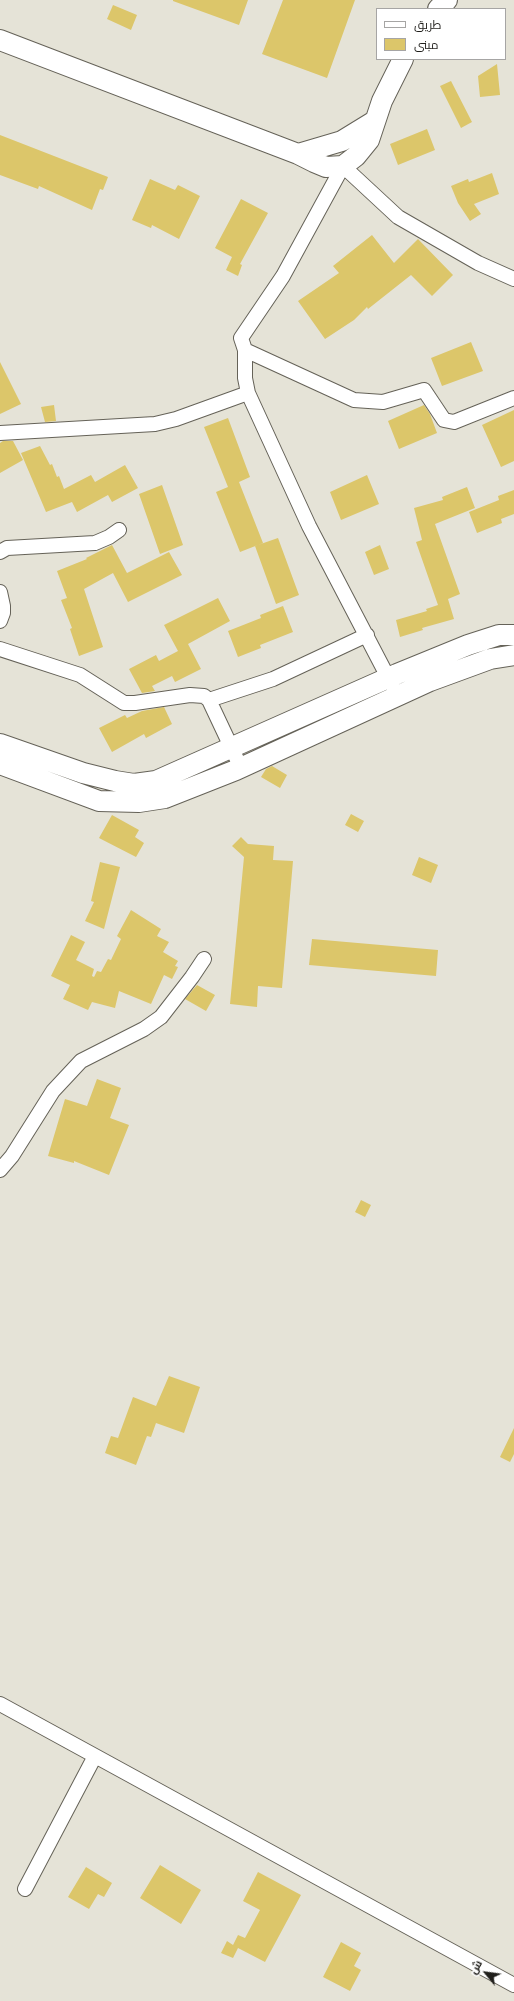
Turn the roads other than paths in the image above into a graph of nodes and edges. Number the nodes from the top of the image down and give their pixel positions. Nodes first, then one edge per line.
1 (0, 40) edge
2 (402, 60) edge
3 (373, 122) junction
4 (298, 154) junction
5 (343, 166) junction
6 (514, 279) edge
7 (245, 350) junction
8 (248, 393) junction
9 (514, 398) edge
10 (0, 433) edge
11 (120, 530) dead end
12 (0, 552) edge
13 (0, 592) edge
14 (0, 621) edge
15 (367, 635) junction
16 (514, 635) edge
17 (0, 649) edge
18 (514, 655) edge
19 (389, 678) junction
20 (397, 696) junction
21 (209, 700) junction
22 (0, 744) edge
23 (232, 747) junction
24 (0, 764) edge
25 (241, 768) junction
26 (204, 959) dead end
27 (0, 1170) edge
28 (0, 1704) edge
29 (95, 1756) junction
30 (25, 1889) dead end
31 (514, 1985) edge

1 - 4 street
2 - 3 street
3 - 4 street
3 - 5 street
4 - 5 street
5 - 6 street
5 - 7 street
7 - 8 street
7 - 9 street
8 - 10 street
8 - 15 street
11 - 12 street
13 - 14 street
15 - 19 street
15 - 21 street
16 - 19 street
17 - 21 street
18 - 20 street
19 - 20 street
19 - 23 street
20 - 25 street
21 - 23 street
22 - 23 street
23 - 25 street
24 - 25 street
26 - 27 street
28 - 29 street
29 - 30 street
29 - 31 street

